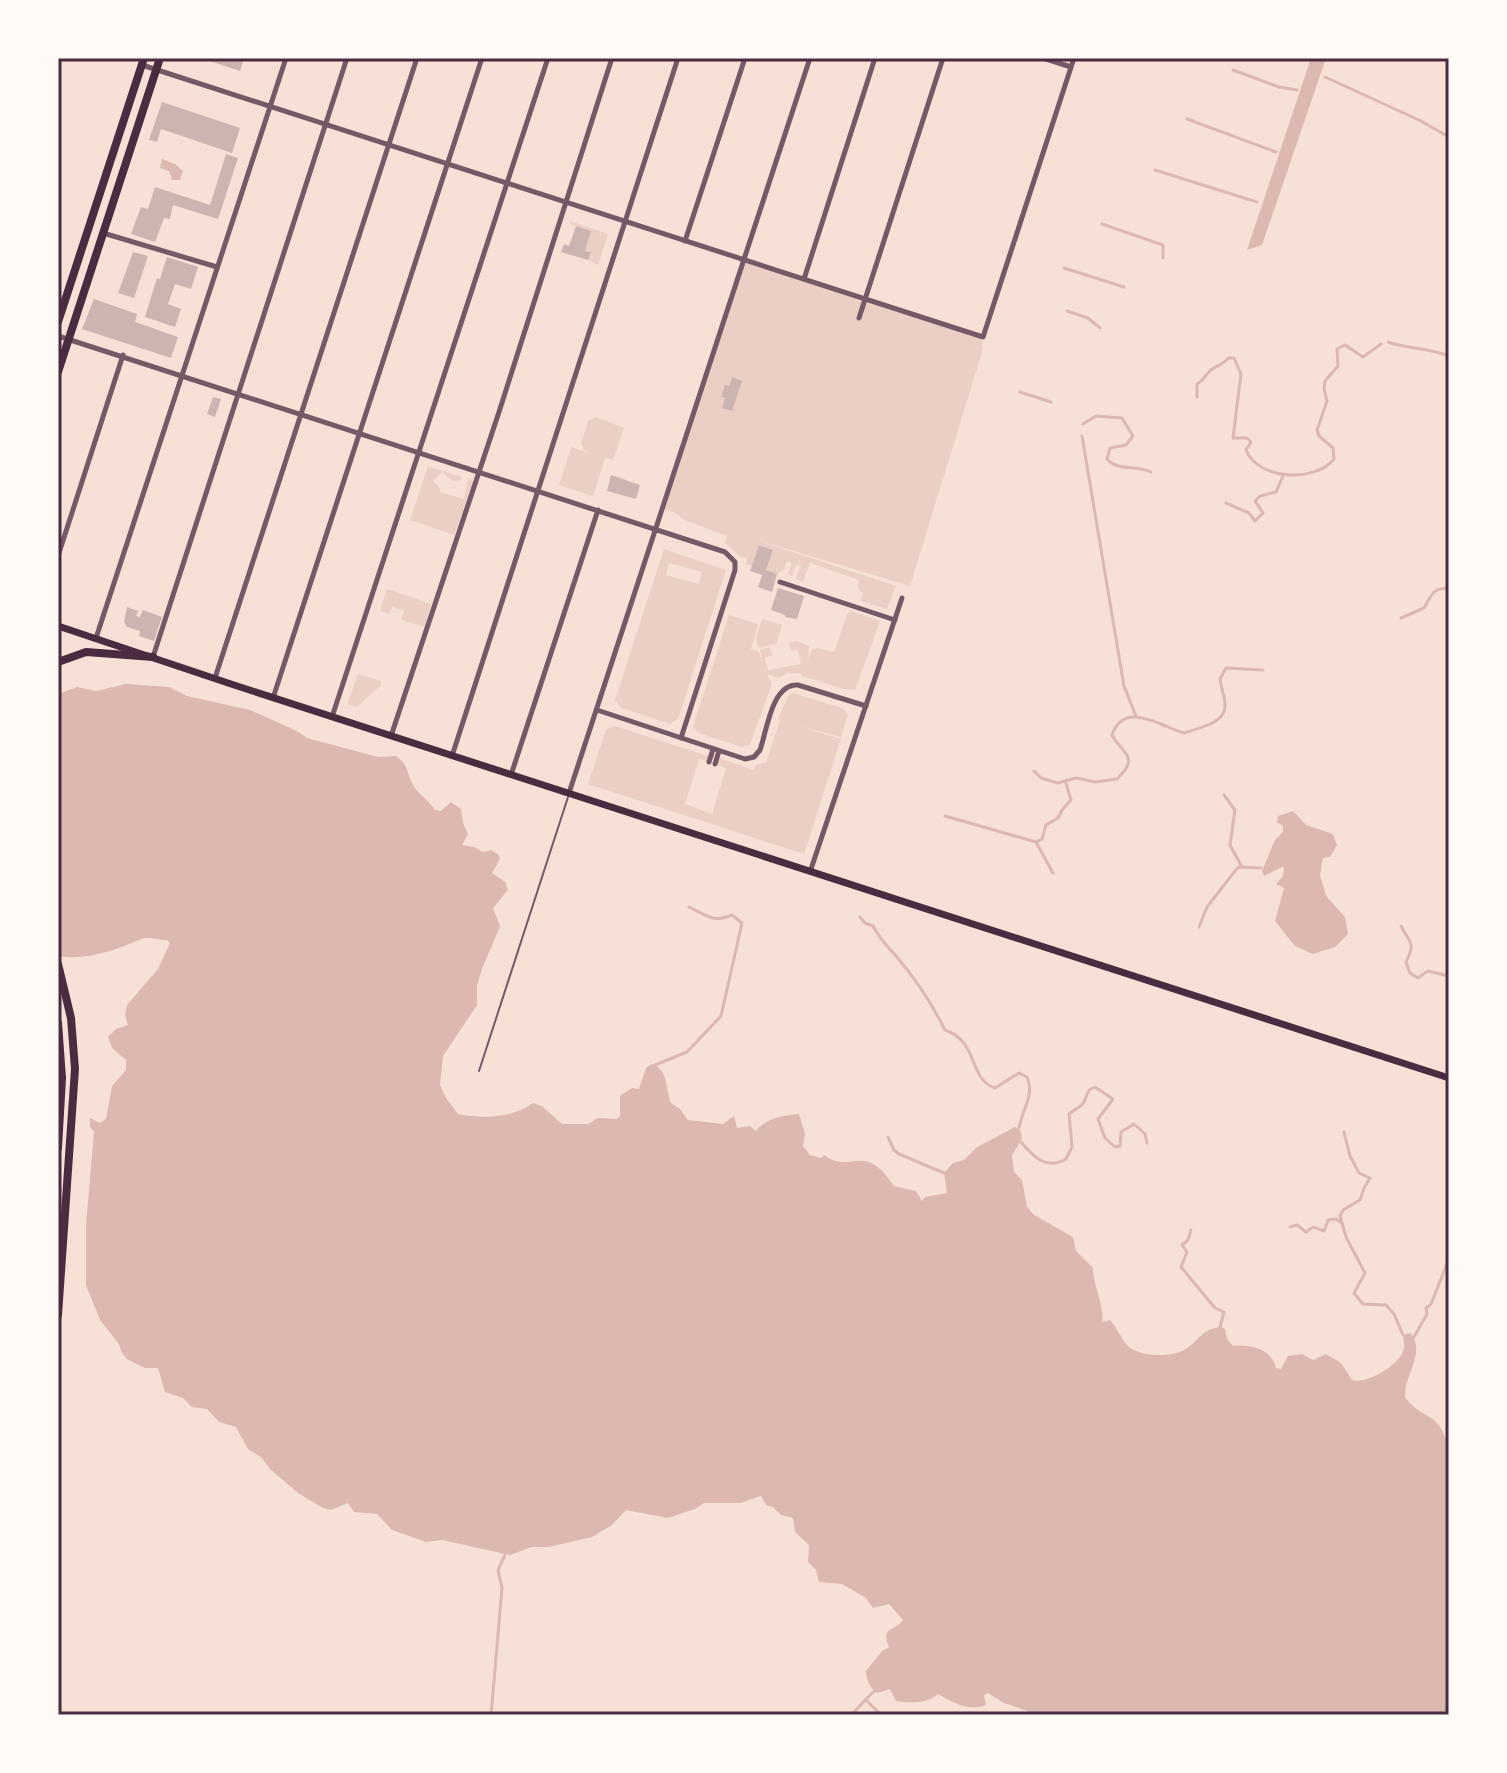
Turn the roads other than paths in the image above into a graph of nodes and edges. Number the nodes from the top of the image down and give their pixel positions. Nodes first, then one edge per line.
1 (160, 58) edge
2 (286, 58) edge
3 (347, 58) edge
4 (417, 58) edge
5 (482, 58) edge
6 (548, 58) edge
7 (612, 58) edge
8 (678, 58) edge
9 (745, 58) edge
10 (810, 58) edge
11 (875, 58) edge
12 (943, 58) edge
13 (1043, 58) edge
14 (1074, 58) edge
15 (143, 62) edge
16 (1071, 67) junction
17 (156, 69) junction
18 (270, 105) junction
19 (326, 123) junction
20 (389, 144) junction
21 (448, 163) junction
22 (507, 182) junction
23 (567, 202) junction
24 (625, 221) junction
25 (103, 233) junction
26 (685, 241) junction
27 (743, 259) junction
28 (218, 267) junction
29 (804, 279) junction
30 (865, 299) junction
31 (859, 318) dead end
32 (58, 322) edge
33 (58, 336) edge
34 (69, 338) junction
35 (123, 355) junction
36 (58, 372) edge
37 (182, 375) junction
38 (238, 394) junction
39 (301, 414) junction
40 (360, 433) junction
41 (419, 452) junction
42 (479, 471) junction
43 (537, 490) junction
44 (598, 510) junction
45 (655, 529) junction
46 (58, 556) edge
47 (780, 582) dead end
48 (902, 598) dead end
49 (895, 620) junction
50 (58, 626) edge
51 (96, 638) junction
52 (153, 657) junction
53 (58, 662) edge
54 (215, 678) junction
55 (273, 698) junction
56 (866, 706) junction
57 (597, 710) junction
58 (332, 717) junction
59 (391, 736) junction
60 (681, 738) junction
61 (716, 750) junction
62 (452, 756) junction
63 (712, 763) dead end
64 (511, 775) junction
65 (569, 793) junction
66 (810, 872) junction
67 (59, 968) edge
68 (58, 1023) edge
69 (479, 1071) dead end
70 (1449, 1078) edge
71 (58, 1148) edge
72 (58, 1315) edge

1 - 17 highway
2 - 18 street
3 - 19 street
4 - 20 street
5 - 21 street
6 - 22 street
7 - 23 street
8 - 24 street
9 - 26 street
10 - 27 street
11 - 29 street
12 - 30 street
13 - 16 street
14 - 16 street
15 - 17 street
15 - 32 highway
16 - 30 street
17 - 18 street
17 - 25 highway
18 - 19 street
18 - 28 street
19 - 20 street
19 - 38 street
20 - 21 street
20 - 39 street
21 - 22 street
21 - 40 street
22 - 23 street
22 - 41 street
23 - 24 street
23 - 42 street
24 - 26 street
24 - 43 street
25 - 28 street
25 - 34 highway
26 - 27 street
27 - 29 street
27 - 45 street
28 - 37 street
29 - 30 street
30 - 31 street
33 - 34 street
34 - 35 street
34 - 36 highway
35 - 37 street
35 - 46 street
37 - 38 street
37 - 51 street
38 - 39 street
38 - 52 street
39 - 40 street
39 - 54 street
40 - 41 street
40 - 55 street
41 - 42 street
41 - 58 street
42 - 43 street
42 - 59 street
43 - 44 street
43 - 62 street
44 - 45 street
44 - 64 street
45 - 57 street
45 - 60 street
47 - 49 street
48 - 49 street
49 - 56 street
50 - 51 main road
51 - 52 main road
52 - 53 highway
52 - 54 main road
54 - 55 main road
55 - 58 main road
56 - 61 street
56 - 66 street
57 - 60 street
57 - 65 street
58 - 59 main road
59 - 62 main road
60 - 61 street
61 - 63 street
62 - 64 main road
64 - 65 main road
65 - 66 main road
65 - 69 lane
66 - 70 main road
67 - 72 highway
68 - 71 highway

